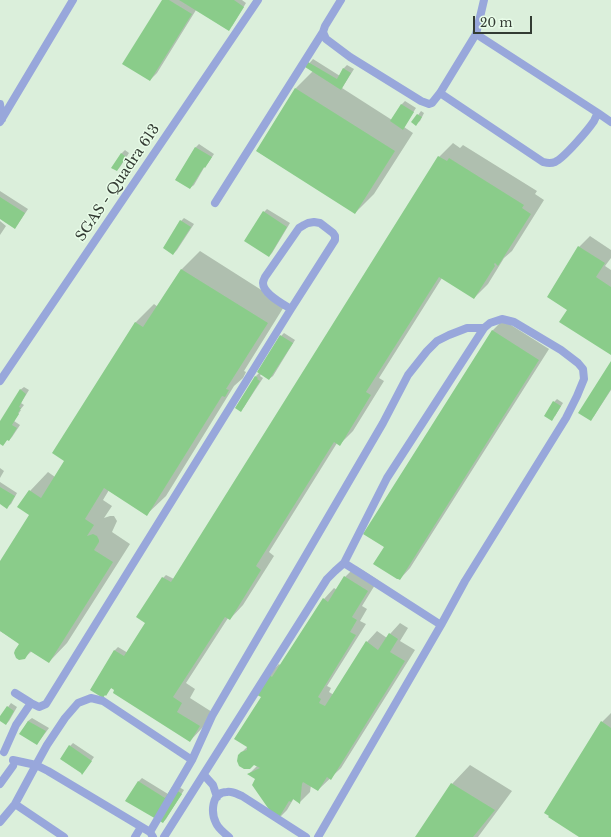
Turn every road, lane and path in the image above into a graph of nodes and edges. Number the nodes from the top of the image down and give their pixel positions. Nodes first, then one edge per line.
1 (73, 0) edge
2 (258, 0) edge
3 (341, 0) edge
4 (484, 0) edge
5 (323, 32) junction
6 (476, 34) junction
7 (440, 93) junction
8 (0, 104) edge
9 (598, 113) junction
10 (1, 121) edge
11 (611, 122) edge
12 (215, 202) dead end
13 (291, 309) junction
14 (484, 328) junction
15 (0, 381) edge
16 (344, 564) junction
17 (441, 625) junction
18 (15, 693) dead end
19 (31, 703) junction
20 (4, 752) dead end
21 (192, 760) junction
22 (36, 765) junction
23 (204, 774) junction
24 (0, 784) edge
25 (217, 797) junction
26 (15, 804) junction
27 (0, 822) edge
28 (141, 827) junction
29 (152, 835) edge
30 (64, 837) edge
31 (135, 837) edge
32 (164, 837) edge
33 (229, 837) edge
34 (306, 837) edge
35 (318, 837) edge

1 - 10 lane
2 - 15 lane, SGAS - Quadra 613
3 - 5 lane
4 - 6 lane
5 - 7 lane
5 - 12 lane
6 - 7 lane
6 - 9 lane
7 - 9 lane
8 - 10 lane
9 - 11 lane
13 - 13 lane
13 - 19 lane
14 - 16 lane
14 - 17 lane
14 - 21 lane
16 - 17 lane
16 - 23 lane
17 - 35 lane
18 - 19 lane
19 - 20 lane
21 - 22 lane
21 - 29 lane
22 - 24 lane
22 - 26 lane
22 - 28 lane
23 - 25 lane
23 - 32 lane
25 - 33 lane
25 - 34 lane
26 - 27 lane
26 - 30 lane
28 - 29 lane
28 - 31 lane

